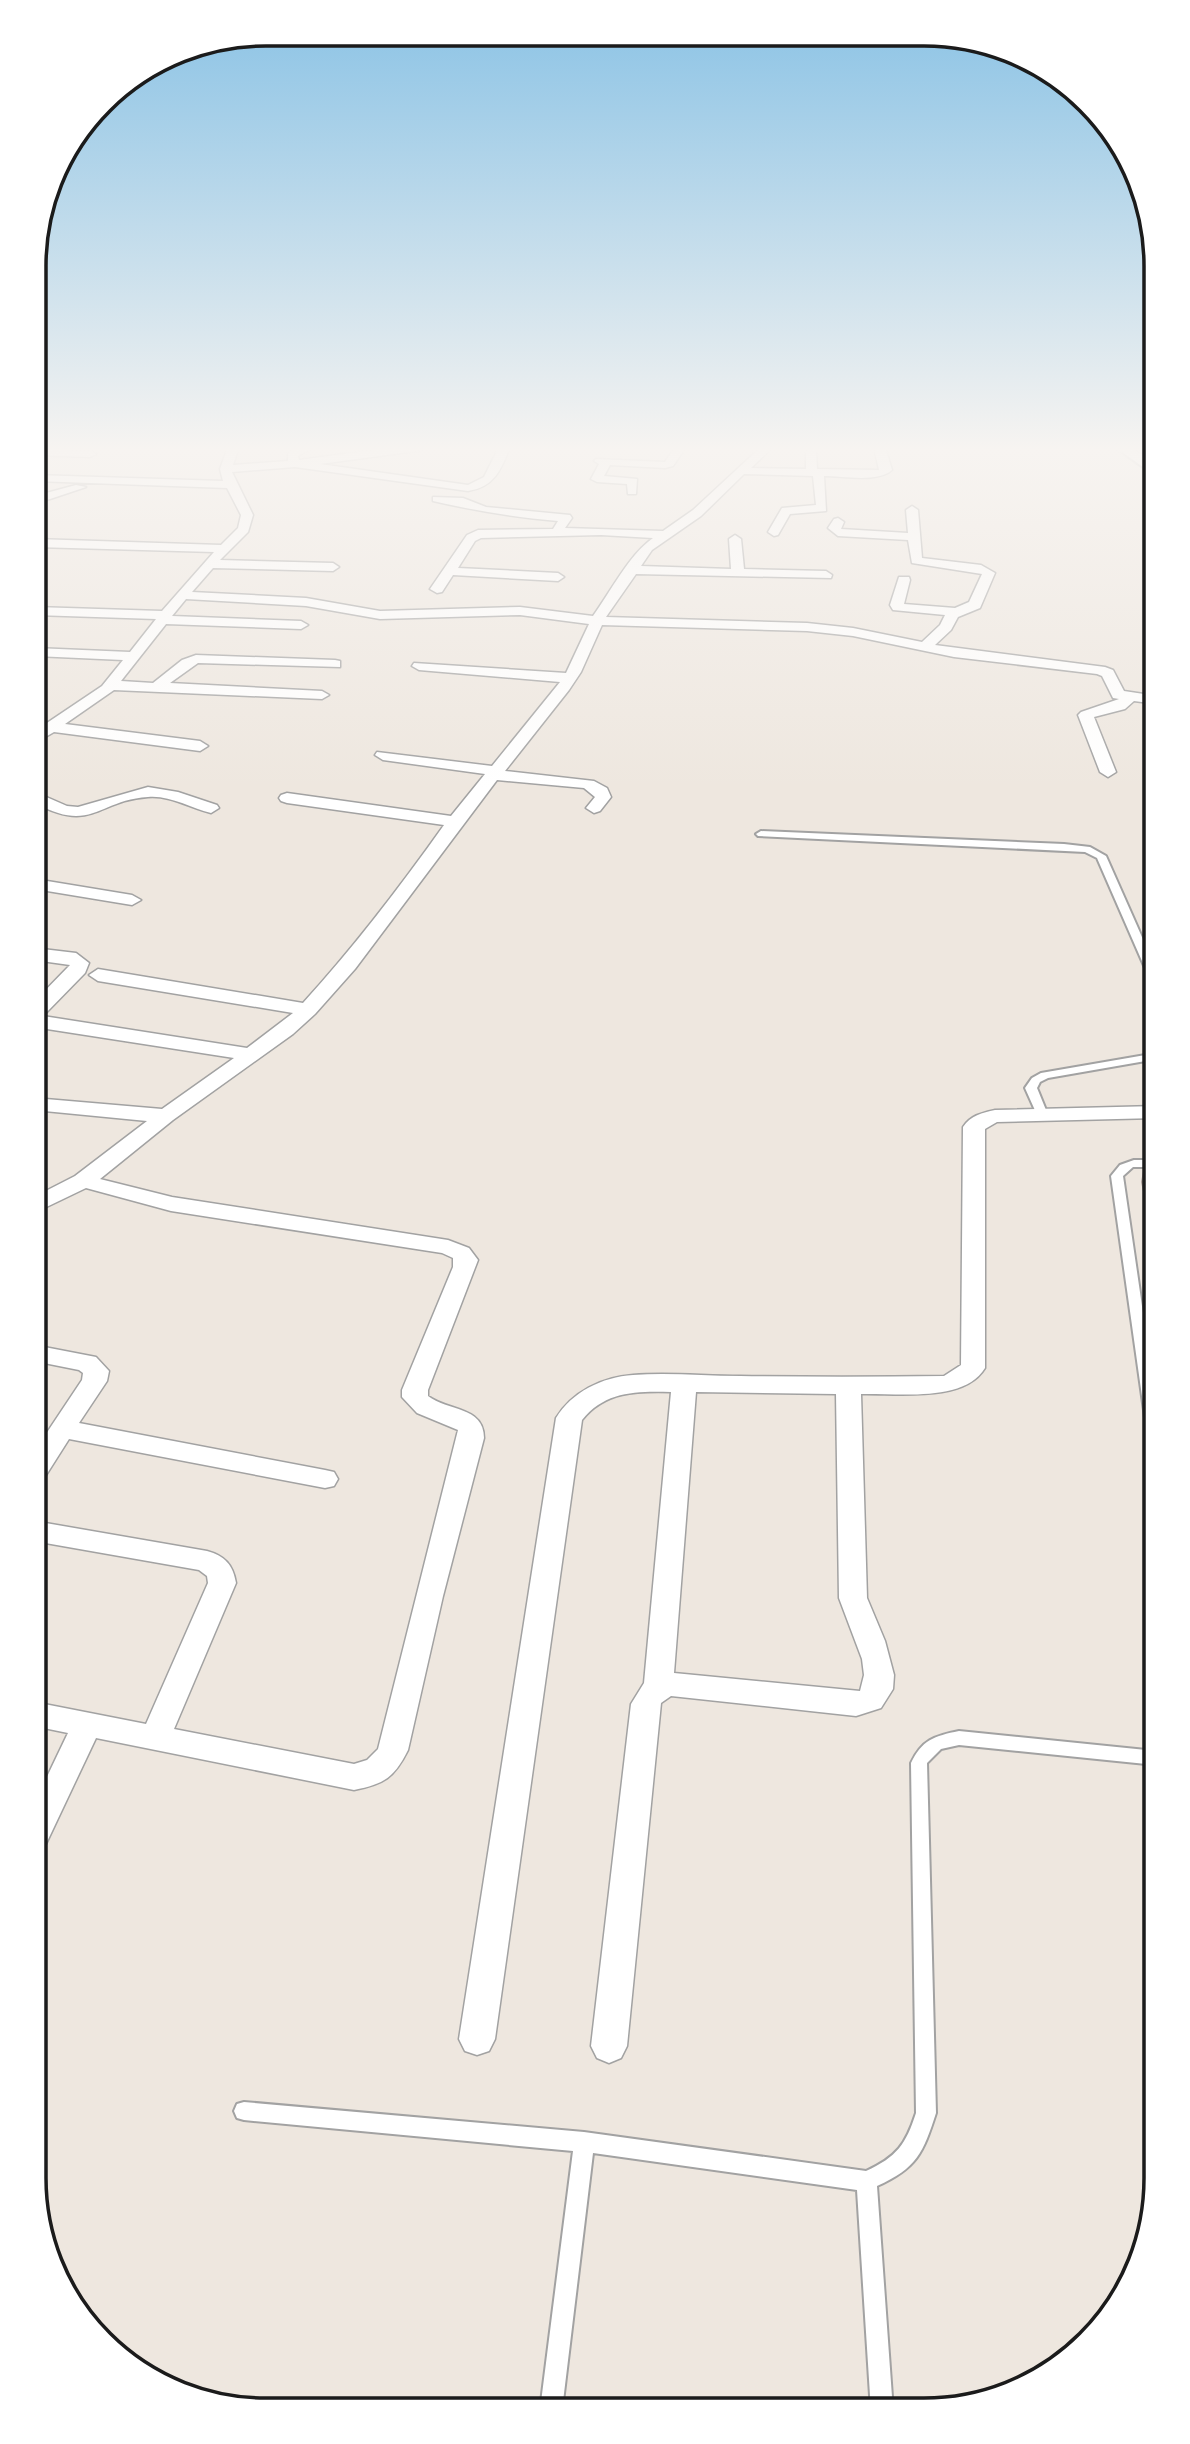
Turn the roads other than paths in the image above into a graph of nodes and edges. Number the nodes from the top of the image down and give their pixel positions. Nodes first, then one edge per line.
1 (213, 561) edge
2 (457, 561) edge
3 (637, 561) edge
4 (737, 561) edge
5 (918, 561) edge
6 (210, 564) junction
7 (333, 567) dead end
8 (630, 570) junction
9 (450, 571) junction
10 (738, 573) junction
11 (826, 575) dead end
12 (558, 577) dead end
13 (904, 580) dead end
14 (437, 589) dead end
15 (183, 595) junction
16 (46, 612) edge
17 (954, 612) junction
18 (165, 617) junction
19 (597, 621) junction
20 (301, 625) dead end
21 (924, 648) junction
22 (46, 652) edge
23 (134, 656) junction
24 (419, 666) dead end
25 (315, 676) junction
26 (570, 678) junction
27 (110, 685) junction
28 (157, 687) junction
29 (322, 695) dead end
30 (1129, 698) junction
31 (1144, 699) edge
32 (51, 727) junction
33 (46, 730) edge
34 (200, 746) dead end
35 (383, 755) dead end
36 (1108, 772) dead end
37 (495, 773) junction
38 (287, 798) dead end
39 (46, 802) edge
40 (211, 808) dead end
41 (594, 808) dead end
42 (62, 809) joint
43 (455, 821) junction
44 (761, 834) dead end
45 (46, 886) edge
46 (132, 900) dead end
47 (1144, 954) edge
48 (46, 955) edge
49 (98, 975) dead end
50 (46, 1002) edge
51 (308, 1010) junction
52 (46, 1023) edge
53 (252, 1055) junction
54 (1144, 1058) edge
55 (46, 1105) edge
56 (1144, 1112) edge
57 (1042, 1115) junction
58 (166, 1116) junction
59 (1144, 1164) edge
60 (83, 1181) junction
61 (46, 1200) edge
62 (46, 1355) edge
63 (1144, 1363) edge
64 (684, 1383) junction
65 (848, 1386) junction
66 (62, 1429) junction
67 (46, 1454) edge
68 (325, 1479) dead end
69 (46, 1533) edge
70 (658, 1688) junction
71 (46, 1716) edge
72 (88, 1723) junction
73 (155, 1737) junction
74 (1144, 1757) edge
75 (46, 1811) edge
76 (477, 2039) dead end
77 (609, 2046) dead end
78 (244, 2111) dead end
79 (584, 2142) junction
80 (867, 2181) junction
81 (552, 2398) edge
82 (882, 2398) edge

1 - 6 street
2 - 9 street
3 - 8 street
4 - 10 street
5 - 17 street
6 - 7 street
6 - 15 street
8 - 10 street
8 - 19 street
9 - 12 street
9 - 14 street
10 - 11 street
13 - 17 street
15 - 18 street
15 - 19 street
16 - 18 street
17 - 21 street
18 - 20 street
18 - 23 street
19 - 21 street
19 - 26 street
21 - 30 street
22 - 23 street
23 - 27 street
24 - 26 street
25 - 28 street
25 - 28 street
25 - 29 street
26 - 37 street
27 - 28 street
27 - 32 street
30 - 31 street
30 - 36 street
32 - 33 street
32 - 34 street
35 - 37 street
37 - 41 street
37 - 43 street
38 - 43 street
39 - 42 street
40 - 42 street
43 - 51 street
44 - 47 lane
45 - 46 street
48 - 50 street
49 - 51 street
51 - 53 street
52 - 53 street
53 - 58 street
54 - 57 lane
55 - 58 street
56 - 57 street
57 - 65 street
58 - 60 street
59 - 63 lane
60 - 61 street
60 - 73 street
62 - 66 street
64 - 65 street
64 - 70 street
64 - 76 street
65 - 70 street
66 - 67 street
66 - 68 street
69 - 73 street
70 - 77 street
71 - 72 street
72 - 73 street
72 - 75 street
74 - 80 lane
78 - 79 lane
79 - 80 lane
79 - 81 lane
80 - 82 lane

